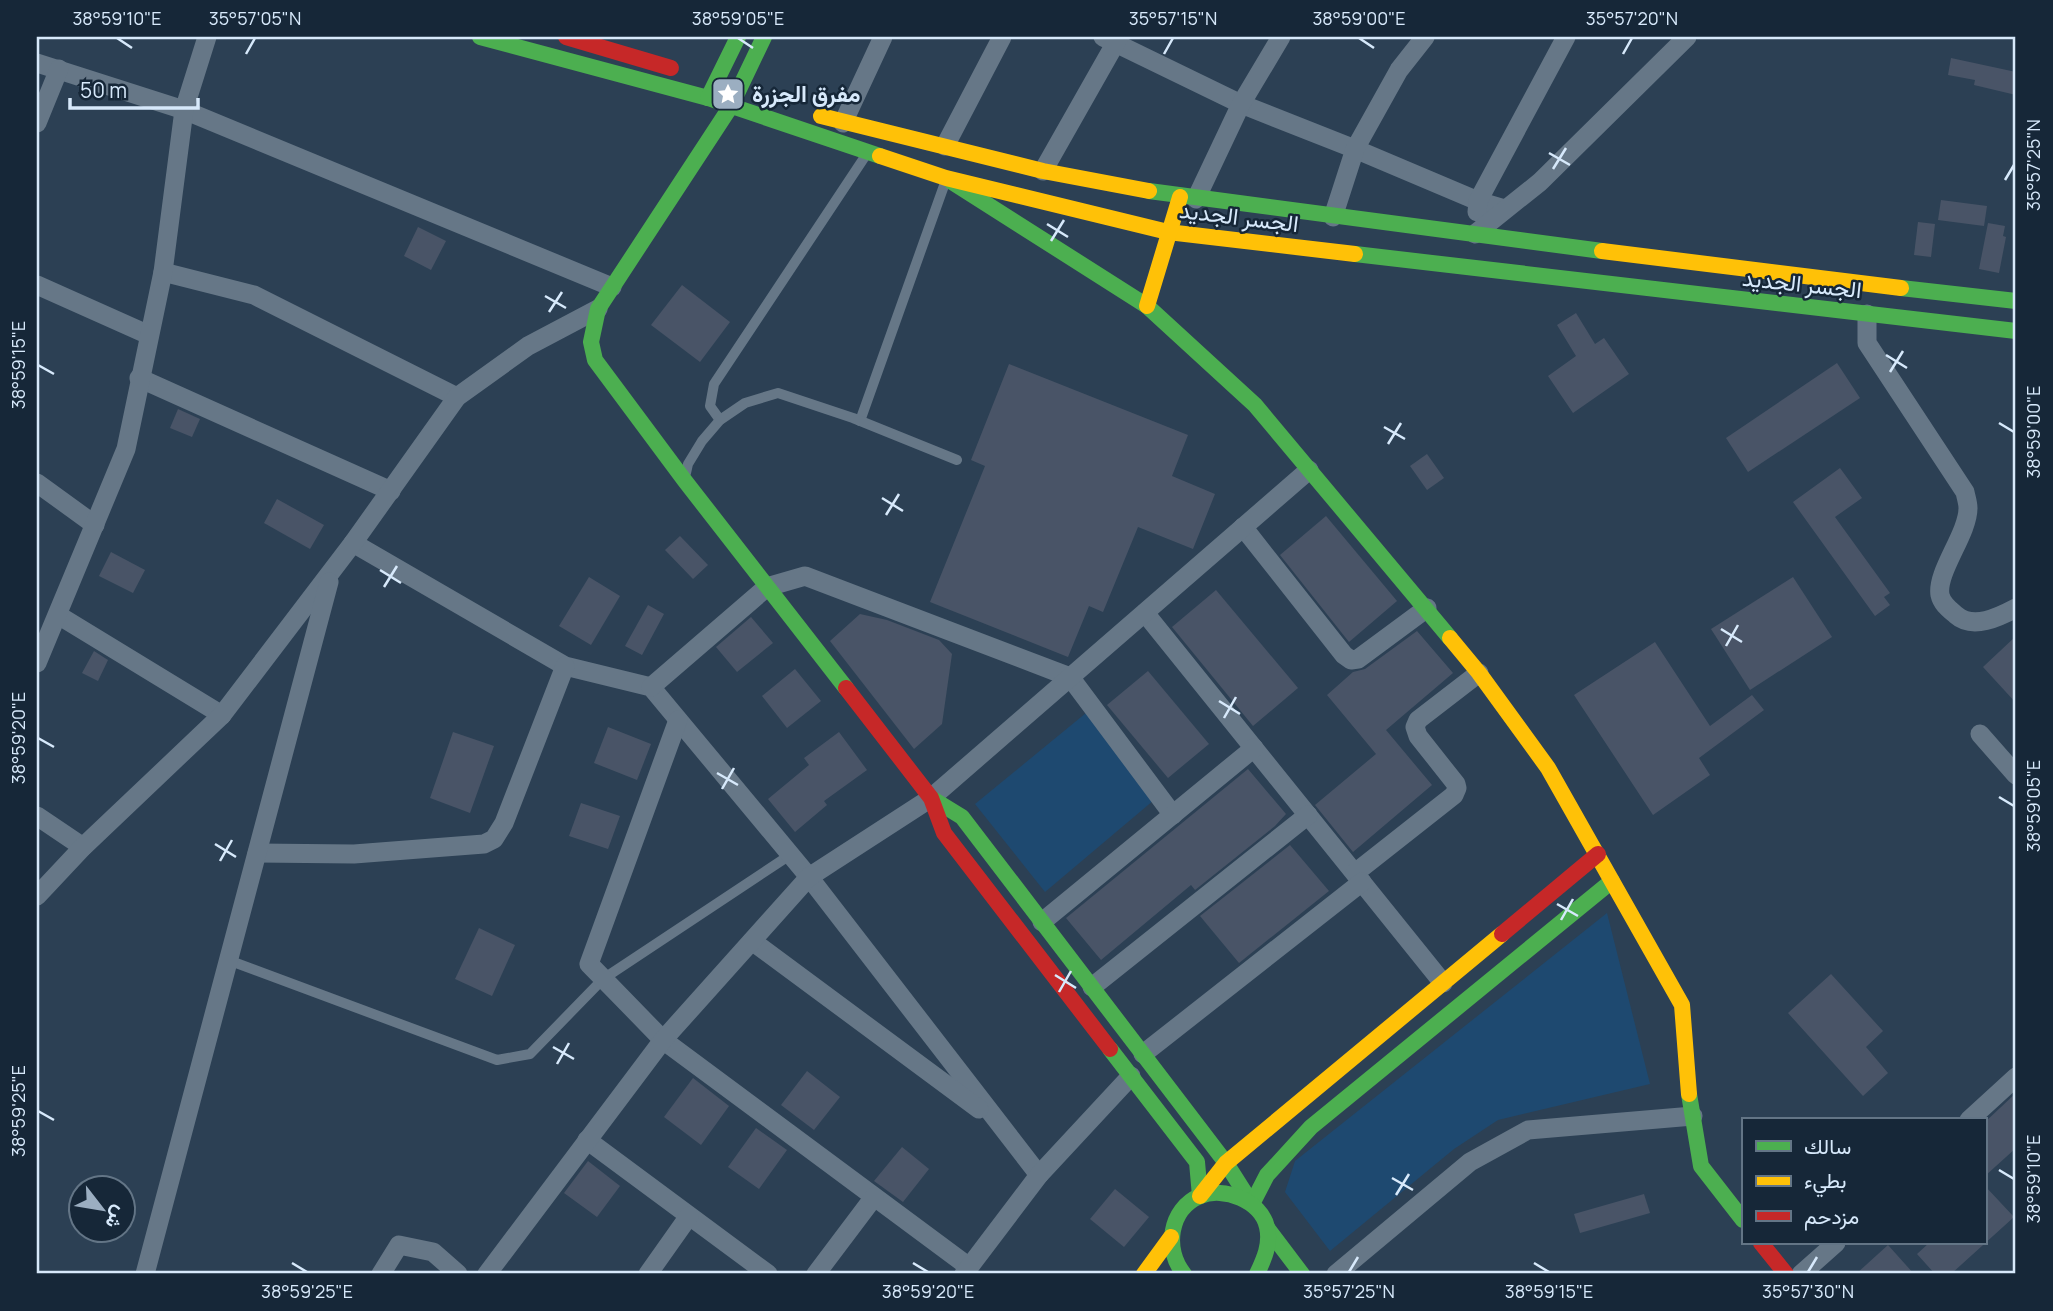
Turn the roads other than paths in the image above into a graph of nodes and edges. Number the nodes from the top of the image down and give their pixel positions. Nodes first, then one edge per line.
1 (207, 37) edge
2 (480, 37) edge
3 (566, 37) edge
4 (738, 37) edge
5 (764, 37) edge
6 (883, 37) edge
7 (1002, 37) edge
8 (1281, 37) edge
9 (1425, 37) edge
10 (1566, 37) edge
11 (1688, 37) edge
12 (1112, 39) edge
13 (37, 63) edge
14 (60, 69) junction
15 (704, 78) junction
16 (746, 92) junction
17 (708, 98) junction
18 (1241, 104) junction
19 (731, 106) junction
20 (184, 110) junction
21 (804, 110) dead end
22 (37, 123) edge
23 (843, 123) junction
24 (945, 146) junction
25 (1355, 149) junction
26 (868, 152) junction
27 (1043, 171) junction
28 (946, 178) junction
29 (1188, 198) junction
30 (1478, 201) junction
31 (1505, 209) junction
32 (1333, 217) junction
33 (1168, 232) junction
34 (1475, 234) junction
35 (163, 272) junction
36 (37, 285) edge
37 (612, 287) junction
38 (2016, 301) edge
39 (1147, 306) junction
40 (598, 309) junction
41 (1867, 314) junction
42 (2016, 331) edge
43 (149, 335) junction
44 (139, 378) junction
45 (457, 397) junction
46 (720, 420) junction
47 (860, 421) junction
48 (957, 460) dead end
49 (1309, 470) junction
50 (685, 481) junction
51 (37, 483) edge
52 (391, 491) junction
53 (95, 524) junction
54 (1243, 527) junction
55 (353, 543) junction
56 (331, 571) junction
57 (768, 587) junction
58 (1427, 608) junction
59 (2016, 608) edge
60 (1145, 613) junction
61 (48, 624) edge
62 (37, 663) edge
63 (565, 666) junction
64 (1479, 673) junction
65 (1070, 677) junction
66 (651, 687) junction
67 (222, 715) junction
68 (678, 720) junction
69 (1980, 734) dead end
70 (1254, 748) junction
71 (2016, 775) edge
72 (932, 798) junction
73 (1173, 815) junction
74 (1308, 815) junction
75 (37, 816) edge
76 (83, 846) junction
77 (257, 853) junction
78 (1598, 854) junction
79 (790, 855) junction
80 (809, 877) junction
81 (1358, 877) junction
82 (1612, 881) junction
83 (37, 896) edge
84 (1042, 922) junction
85 (752, 941) junction
86 (228, 960) junction
87 (603, 979) junction
88 (1443, 983) junction
89 (1092, 987) junction
90 (663, 1040) junction
91 (1143, 1054) junction
92 (1131, 1076) junction
93 (2016, 1077) edge
94 (1693, 1116) junction
95 (1971, 1118) edge
96 (999, 1124) junction
97 (587, 1140) junction
98 (1226, 1163) junction
99 (1039, 1175) junction
100 (1200, 1196) junction
101 (874, 1197) junction
102 (1252, 1204) junction
103 (689, 1216) junction
104 (1742, 1219) edge
105 (1268, 1229) junction
106 (1171, 1237) junction
107 (1762, 1244) edge
108 (1835, 1244) edge
109 (967, 1271) edge
110 (145, 1274) edge
111 (381, 1274) edge
112 (458, 1274) edge
113 (487, 1274) edge
114 (648, 1274) edge
115 (768, 1274) edge
116 (816, 1274) edge
117 (1144, 1274) edge
118 (1184, 1274) edge
119 (1257, 1274) edge
120 (1302, 1274) edge
121 (1336, 1274) edge
122 (1786, 1274) edge
123 (1801, 1274) edge

1 - 20 street
2 - 17 street, الجسر الجديد
3 - 15 street
4 - 15 street
5 - 16 street
6 - 23 street
7 - 24 street
8 - 18 street
9 - 25 street
10 - 30 street
11 - 31 street
12 - 18 street
12 - 27 street
13 - 14 street
14 - 20 street
14 - 22 street
15 - 16 street
15 - 17 street
16 - 19 street
17 - 19 street, الجسر الجديد
18 - 25 street
18 - 29 street
19 - 26 street, الجسر الجديد
19 - 37 street
20 - 35 street
20 - 37 street
21 - 23 street, الجسر الجديد
23 - 24 street, الجسر الجديد
24 - 27 street, الجسر الجديد
25 - 30 street
25 - 32 street
26 - 28 street, الجسر الجديد
26 - 46 lane
27 - 29 street, الجسر الجديد
28 - 33 street, الجسر الجديد
28 - 39 street
28 - 47 lane
29 - 32 street, الجسر الجديد
29 - 33 street
30 - 31 street
30 - 34 street
31 - 34 street
32 - 34 street, الجسر الجديد
33 - 39 street
33 - 41 street, الجسر الجديد
34 - 38 street, الجسر الجديد
35 - 43 street
35 - 45 street
36 - 43 street
37 - 40 street
39 - 49 street
40 - 45 street
40 - 50 street
41 - 42 street, الجسر الجديد
41 - 59 street
43 - 44 street
44 - 52 street
44 - 53 street
45 - 52 street
46 - 47 lane
46 - 50 lane
47 - 48 lane
49 - 54 street
49 - 58 street
50 - 57 street
51 - 53 street
52 - 55 street
53 - 61 street
54 - 58 street
54 - 60 street
55 - 56 street
55 - 63 street
56 - 67 street
56 - 77 street
57 - 65 street
57 - 66 street
57 - 72 street
58 - 64 street
60 - 65 street
60 - 70 street
61 - 62 street
61 - 67 street
63 - 66 street
63 - 77 street
64 - 78 street
64 - 81 street
65 - 72 street
65 - 73 street
66 - 68 street
67 - 76 street
68 - 79 street
68 - 87 street
69 - 71 street
70 - 73 street
70 - 74 street
72 - 80 street
72 - 84 street
72 - 92 street
73 - 84 street
74 - 81 street
74 - 89 street
75 - 76 street
76 - 83 street
77 - 86 street
78 - 82 street
78 - 88 street
79 - 80 street
79 - 87 lane
80 - 85 street
80 - 96 street
81 - 88 street
81 - 91 street
82 - 94 street
82 - 102 street
84 - 89 street
85 - 90 street
85 - 96 street
86 - 87 lane
86 - 110 street
87 - 90 street
88 - 98 street
89 - 91 street
90 - 97 street
90 - 101 street
91 - 98 street
92 - 99 street
92 - 100 street
93 - 95 street
94 - 104 street
94 - 121 street
96 - 99 street
97 - 103 street
97 - 113 street
98 - 100 street
98 - 102 street
99 - 109 street
100 - 102 street
100 - 106 street
101 - 109 street
101 - 116 street
102 - 105 street
103 - 114 street
103 - 115 street
105 - 119 street
105 - 120 street
106 - 117 street
106 - 118 street
107 - 122 street
108 - 123 street
111 - 112 street

